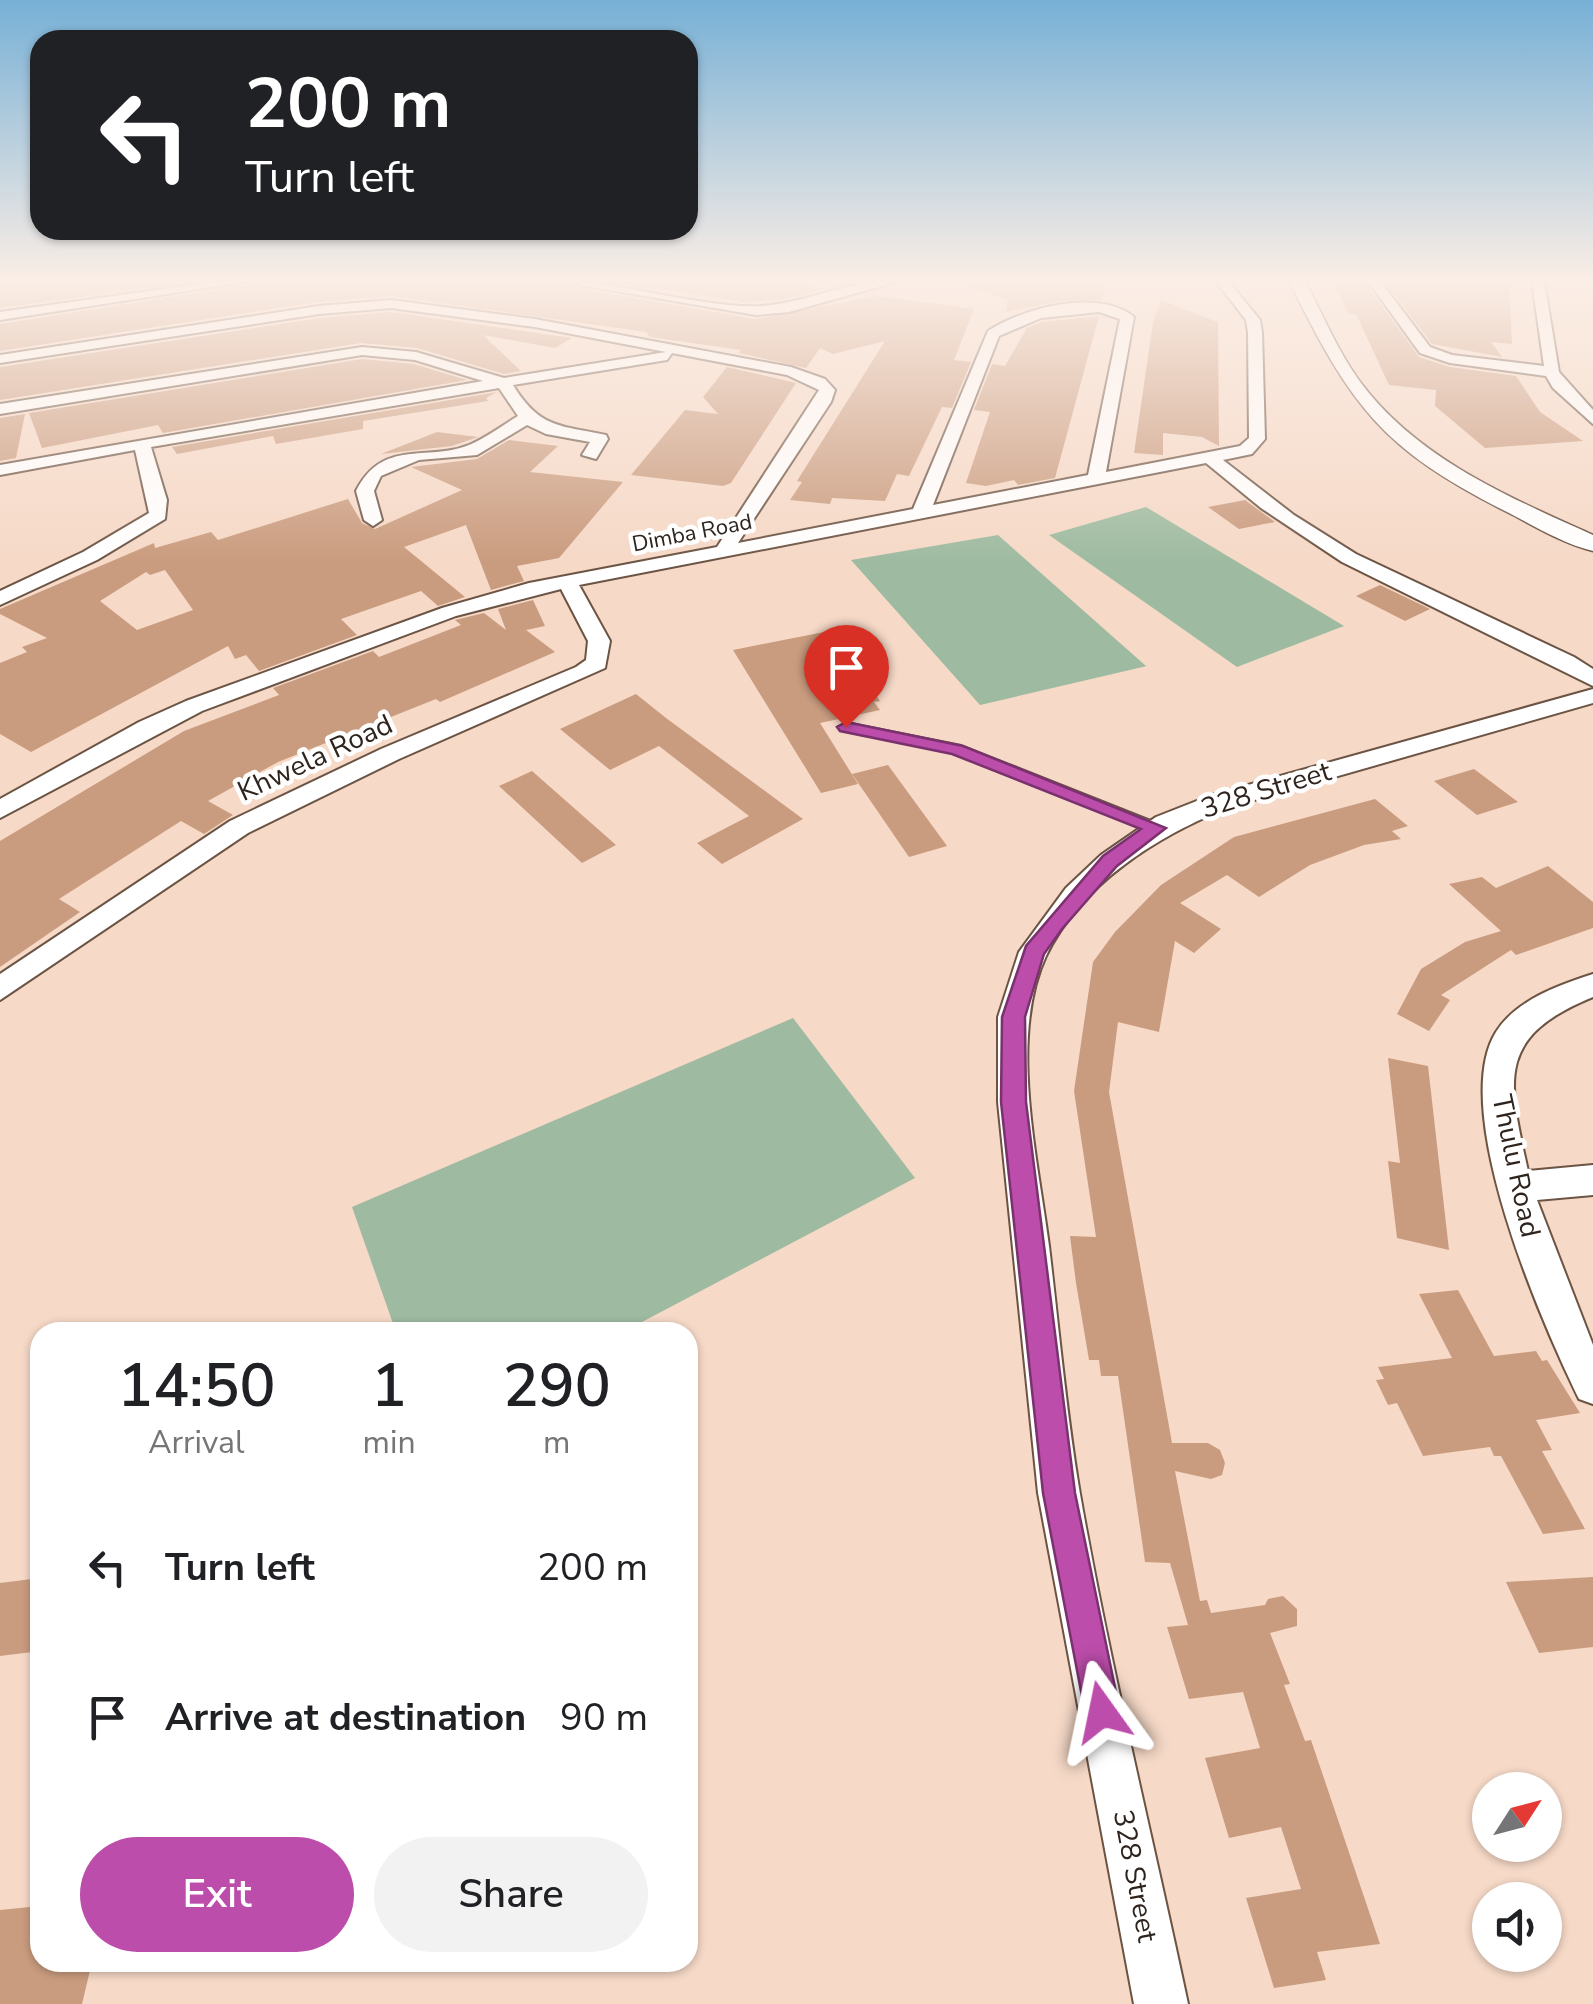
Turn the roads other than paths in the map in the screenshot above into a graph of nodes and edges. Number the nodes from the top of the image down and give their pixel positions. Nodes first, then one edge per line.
1 (215, 375) edge
2 (479, 375) edge
3 (550, 375) edge
4 (801, 375) edge
5 (977, 375) edge
6 (1116, 375) edge
7 (1255, 375) edge
8 (1347, 375) edge
9 (1553, 375) edge
10 (504, 382) junction
11 (0, 409) edge
12 (524, 419) junction
13 (1593, 419) edge
14 (141, 442) junction
15 (590, 456) dead end
16 (1212, 459) junction
17 (0, 470) edge
18 (1096, 480) junction
19 (920, 514) junction
20 (374, 520) dead end
21 (1593, 544) edge
22 (722, 553) junction
23 (567, 582) junction
24 (0, 599) edge
25 (1593, 679) edge
26 (1593, 696) edge
27 (846, 727) dead end
28 (0, 810) edge
29 (1156, 828) junction
30 (1593, 984) edge
31 (0, 989) edge
32 (1593, 1180) edge
33 (1517, 1186) junction
34 (1593, 1385) edge
35 (1161, 2004) edge

1 - 11 street
2 - 10 street
3 - 10 street
4 - 22 street
5 - 19 street
6 - 18 street
7 - 16 street, Dimba Road
8 - 21 street
9 - 13 street
10 - 12 street
10 - 14 street
12 - 15 street
12 - 20 street
14 - 17 street
14 - 24 street
16 - 18 street, Dimba Road
16 - 25 street
18 - 19 street, Dimba Road
19 - 22 street, Dimba Road
22 - 23 street, Dimba Road
23 - 28 street, Dimba Road
23 - 31 street, Khwela Road
26 - 29 street, 328 Street
27 - 29 lane
29 - 35 street, 328 Street
30 - 33 street, Thulu Road
32 - 33 street
33 - 34 street, Thulu Road

